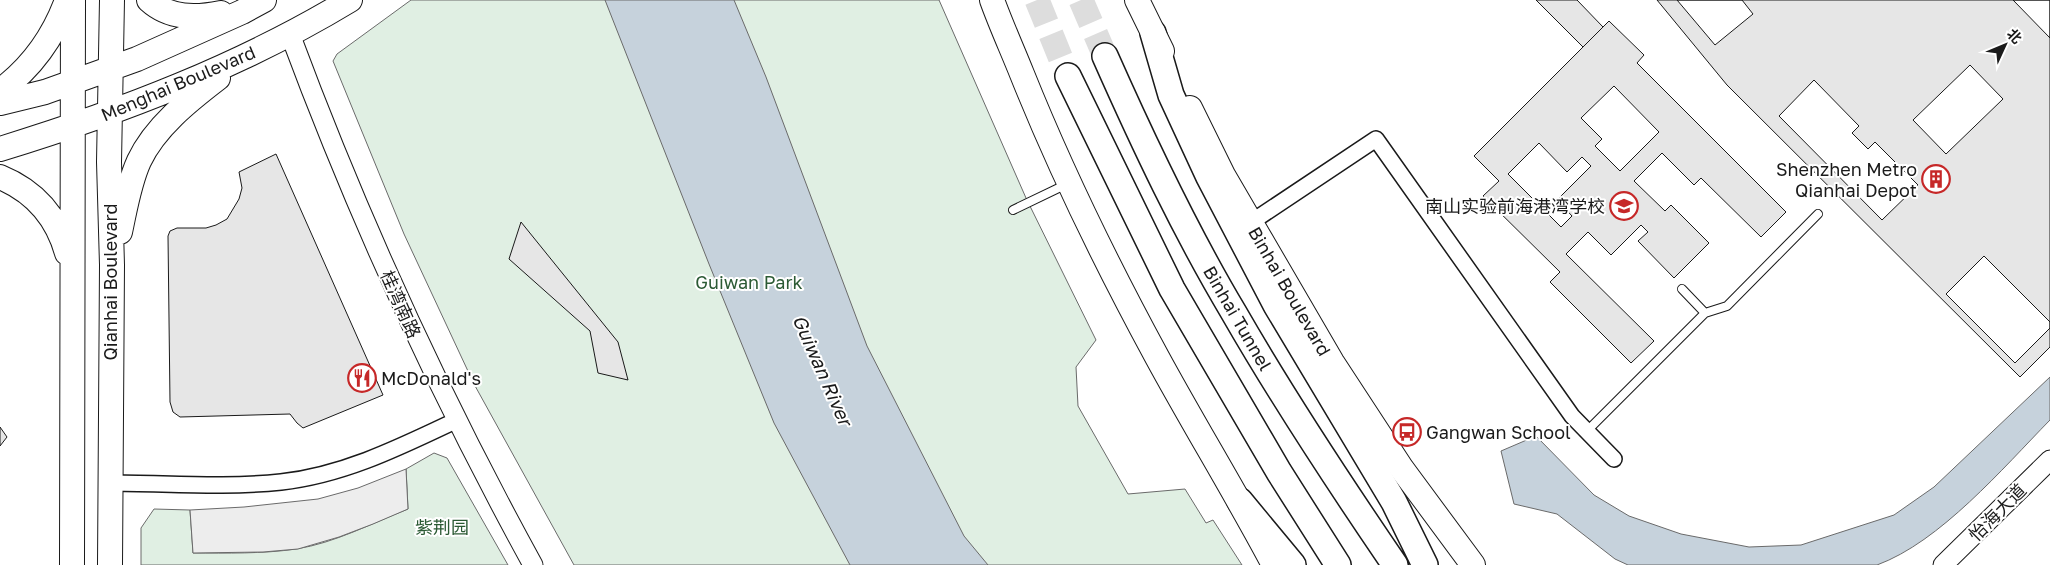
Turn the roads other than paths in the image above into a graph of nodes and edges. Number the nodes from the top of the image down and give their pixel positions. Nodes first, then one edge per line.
1 (67, 0) edge
2 (72, 0) edge
3 (112, 0) edge
4 (149, 0) edge
5 (264, 0) edge
6 (350, 0) edge
7 (992, 0) edge
8 (1137, 0) edge
9 (1153, 33) junction
10 (290, 34) junction
11 (246, 56) junction
12 (1105, 56) tunnel mouth
13 (111, 68) junction
14 (1068, 76) tunnel mouth
15 (72, 83) junction
16 (0, 91) edge
17 (0, 103) edge
18 (110, 112) junction
19 (71, 127) junction
20 (0, 149) edge
21 (0, 177) edge
22 (1069, 183) junction
23 (1013, 210) dead end
24 (1818, 214) dead end
25 (1250, 223) junction
26 (112, 265) junction
27 (72, 269) junction
28 (1682, 289) dead end
29 (1705, 313) junction
30 (456, 420) junction
31 (1587, 431) junction
32 (1614, 459) dead end
33 (2050, 460) edge
34 (109, 483) junction
35 (1240, 501) junction
36 (72, 565) edge
37 (110, 565) edge
38 (533, 565) edge
39 (1274, 565) edge
40 (1293, 565) edge
41 (1338, 565) edge
42 (1395, 565) edge
43 (1425, 565) edge
44 (1472, 565) edge
45 (1943, 565) edge

1 - 16 main road
2 - 15 main road
3 - 13 main road, Qianhai Boulevard
4 - 5 main road
5 - 13 main road
6 - 10 main road, Menghai Boulevard
7 - 22 main road
8 - 9 main road, Binhai Boulevard
9 - 25 main road, Binhai Boulevard
9 - 43 highway
10 - 11 main road, Menghai Boulevard
10 - 30 street, 桂湾南路
11 - 18 main road, Menghai Boulevard
11 - 26 main road
12 - 42 highway, Binhai Tunnel
13 - 15 main road
13 - 18 main road, Qianhai Boulevard
14 - 41 highway
15 - 17 main road
15 - 19 main road
18 - 19 main road, Menghai Boulevard
18 - 26 main road, Qianhai Boulevard
19 - 20 main road, Menghai Boulevard
19 - 27 main road
21 - 27 main road
22 - 23 lane
22 - 35 main road
24 - 29 lane
25 - 31 street
25 - 44 main road, Binhai Boulevard
26 - 34 main road, Qianhai Boulevard
27 - 36 main road
28 - 29 lane
29 - 31 lane
30 - 34 street
30 - 38 street, 桂湾南路
31 - 32 street
33 - 45 street, 怡海大道
34 - 37 main road, Qianhai Boulevard
35 - 39 main road
35 - 40 highway

